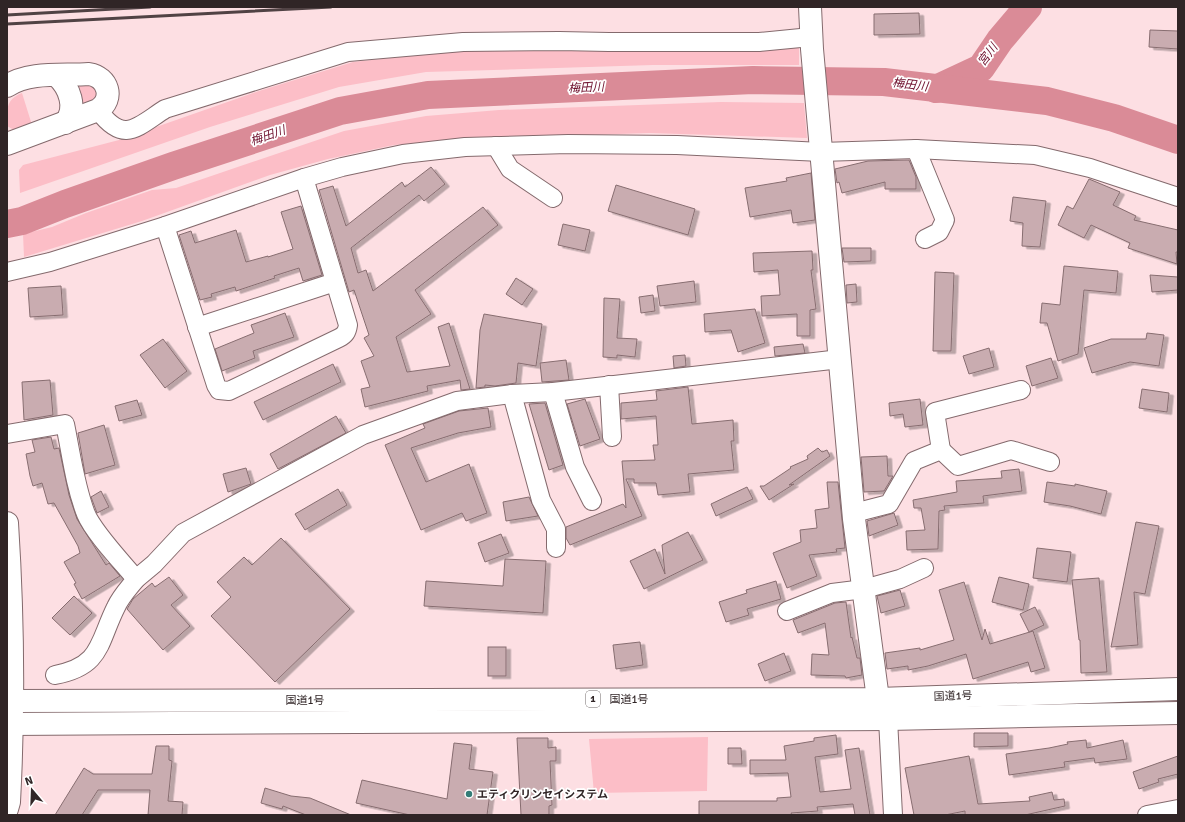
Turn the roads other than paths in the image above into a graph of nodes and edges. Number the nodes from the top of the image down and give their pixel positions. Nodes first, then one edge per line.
1 (810, 7) edge
2 (812, 43) junction
3 (57, 76) junction
4 (7, 86) edge
5 (98, 110) junction
6 (65, 123) junction
7 (9, 140) edge
8 (821, 145) junction
9 (496, 146) junction
10 (916, 149) junction
11 (304, 178) junction
12 (1178, 197) edge
13 (554, 198) dead end
14 (165, 226) junction
15 (925, 239) dead end
16 (7, 272) edge
17 (335, 282) junction
18 (197, 327) junction
19 (840, 359) junction
20 (609, 385) junction
21 (1021, 390) dead end
22 (553, 392) junction
23 (512, 394) junction
24 (7, 434) edge
25 (612, 437) dead end
26 (941, 450) junction
27 (1050, 462) dead end
28 (592, 501) dead end
29 (854, 513) junction
30 (7, 523) edge
31 (556, 548) dead end
32 (924, 568) dead end
33 (136, 579) junction
34 (864, 590) junction
35 (787, 611) dead end
36 (54, 675) dead end
37 (1178, 689) edge
38 (878, 699) junction
39 (10, 701) edge
40 (1178, 714) edge
41 (888, 719) junction
42 (10, 724) edge
43 (7, 809) edge
44 (1178, 809) edge
45 (893, 815) edge
46 (1146, 815) edge

1 - 2 main road
2 - 5 street
2 - 8 main road
3 - 4 main road
3 - 5 main road
3 - 6 main road
5 - 6 main road
6 - 7 main road
8 - 9 street
8 - 10 street
8 - 19 main road
9 - 11 street
9 - 13 street
10 - 12 street
10 - 15 street
11 - 14 street
11 - 17 street
14 - 16 street
14 - 18 street
17 - 18 street
17 - 18 street
19 - 20 street
19 - 29 main road
20 - 22 street
20 - 25 street
21 - 26 street
22 - 23 street
22 - 28 street
23 - 31 street
23 - 33 street
24 - 33 street
26 - 27 street
26 - 29 street
29 - 34 main road
30 - 39 main road
32 - 34 street
33 - 36 street
34 - 35 street
34 - 38 main road
37 - 38 main road, 国道1号 / 1
38 - 39 main road, 国道1号 / 1
39 - 42 main road
40 - 41 main road, 国道1号 / 1
41 - 42 main road, 国道1号 / 1
41 - 45 street
42 - 43 main road
44 - 46 street

